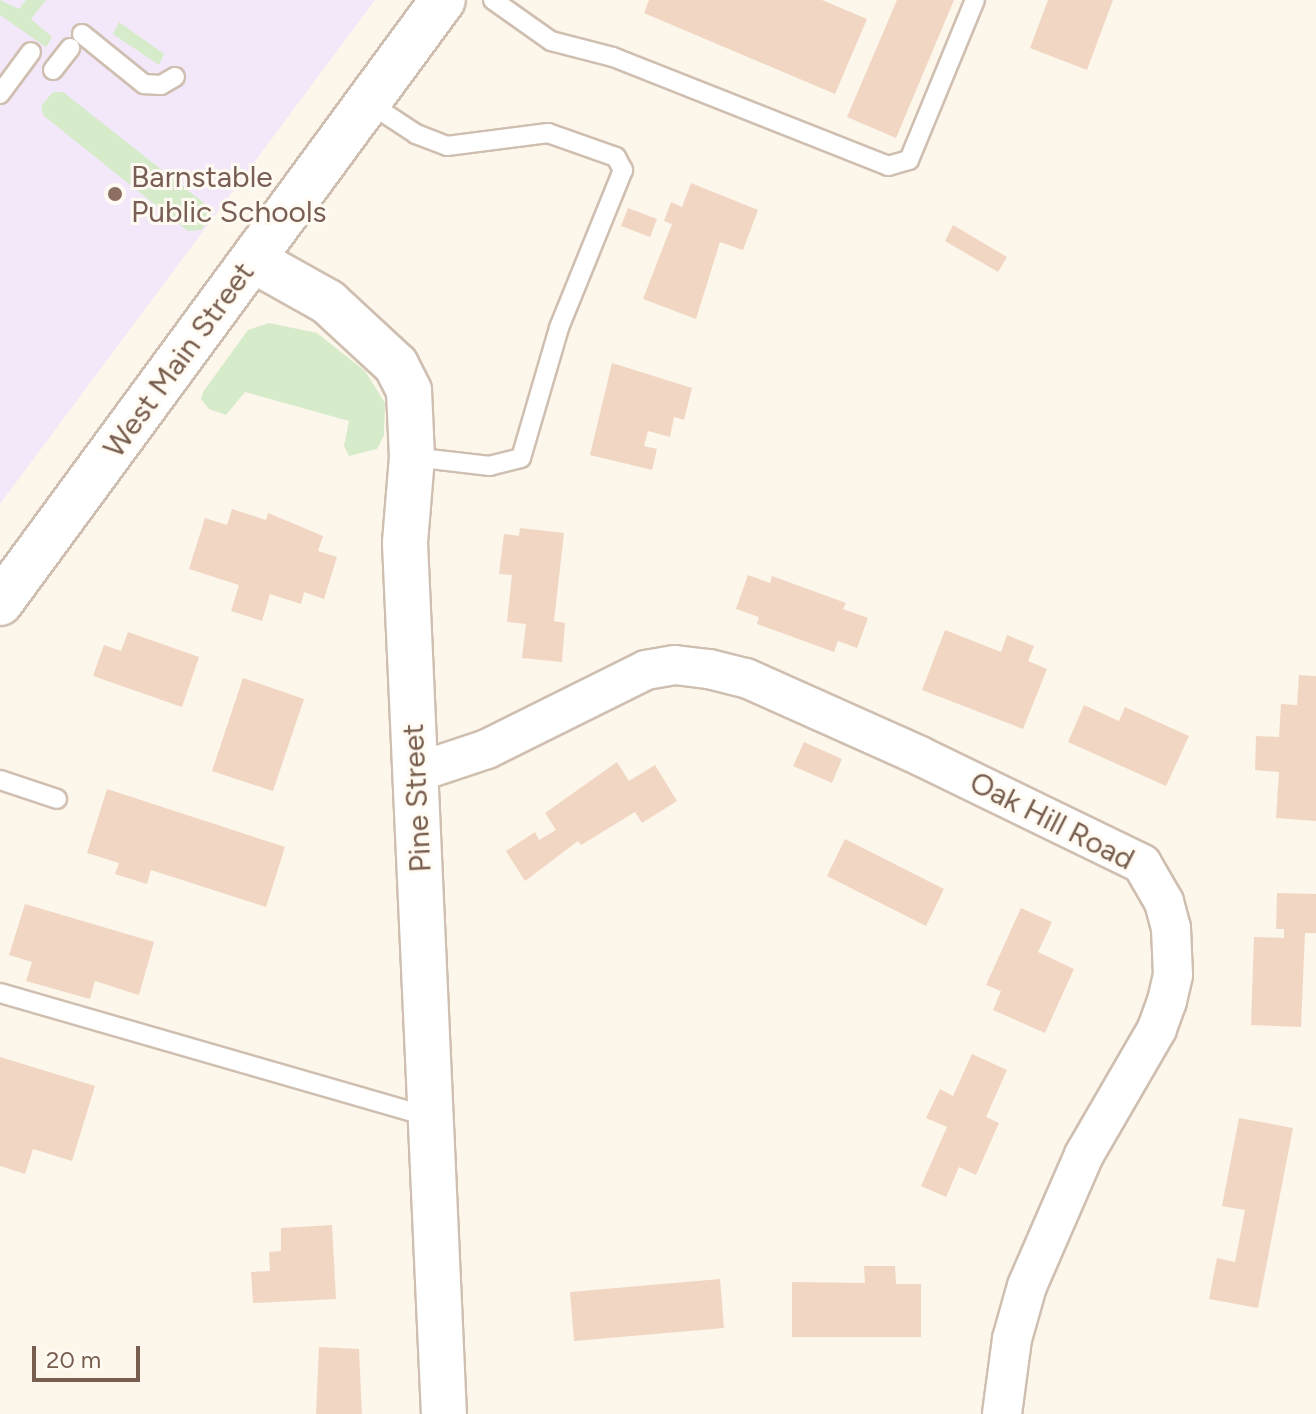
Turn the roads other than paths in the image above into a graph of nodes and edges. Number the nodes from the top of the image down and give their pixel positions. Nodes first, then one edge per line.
1 (443, 0) edge
2 (493, 0) edge
3 (975, 0) edge
4 (31, 52) dead end
5 (53, 70) dead end
6 (175, 77) dead end
7 (0, 94) edge
8 (369, 103) junction
9 (253, 260) junction
10 (412, 457) junction
11 (0, 603) edge
12 (415, 773) junction
13 (0, 780) edge
14 (57, 799) dead end
15 (0, 993) edge
16 (432, 1118) junction
17 (444, 1414) edge
18 (1002, 1414) edge

1 - 8 main road, West Main Street
2 - 3 lane
4 - 7 lane
5 - 6 lane
8 - 9 main road, West Main Street
8 - 10 lane
9 - 10 main road, Pine Street
9 - 11 main road, West Main Street
10 - 12 main road, Pine Street
12 - 16 main road, Pine Street
12 - 18 street, Oak Hill Road
13 - 14 lane
15 - 16 lane
16 - 17 main road, Pine Street

